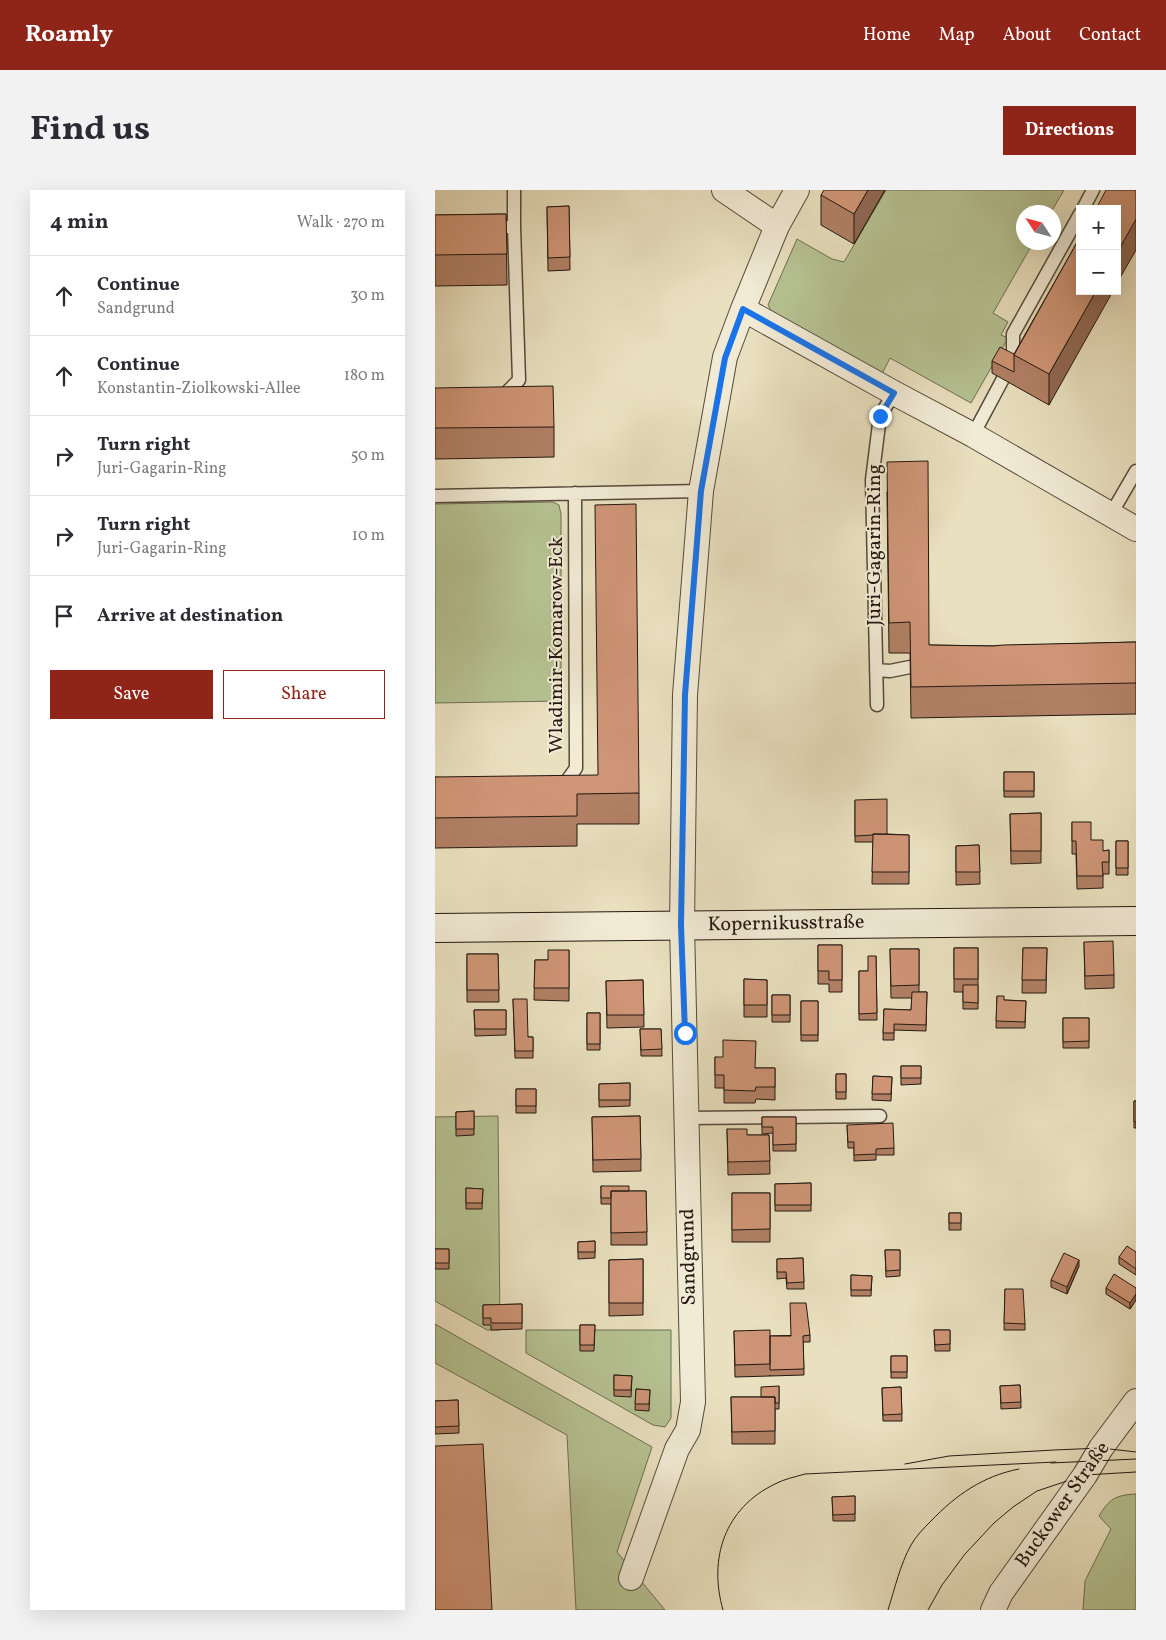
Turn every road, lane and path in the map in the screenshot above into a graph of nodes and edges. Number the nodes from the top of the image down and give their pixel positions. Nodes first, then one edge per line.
1 (515, 190) edge
2 (724, 190) edge
3 (797, 190) edge
4 (1093, 190) edge
5 (1085, 205) edge
6 (1076, 221) edge
7 (777, 226) junction
8 (498, 227) edge
9 (514, 227) junction
10 (743, 309) junction
11 (894, 393) junction
12 (488, 396) edge
13 (973, 435) junction
14 (1136, 471) edge
15 (701, 491) junction
16 (575, 494) junction
17 (435, 496) edge
18 (1111, 514) junction
19 (1136, 529) edge
20 (910, 667) edge
21 (876, 670) junction
22 (877, 705) dead end
23 (549, 787) edge
24 (1136, 921) edge
25 (681, 925) junction
26 (435, 928) edge
27 (880, 1116) dead end
28 (687, 1118) junction
29 (1136, 1401) edge
30 (631, 1578) dead end
31 (993, 1610) edge

1 - 9 lane
2 - 7 street
3 - 7 street, Sandgrund
4 - 5 lane
6 - 13 lane
7 - 10 street, Sandgrund
8 - 9 lane
9 - 12 lane
10 - 11 street
10 - 15 street, Sandgrund
11 - 13 street
11 - 21 lane, Juri-Gagarin-Ring
13 - 18 street
14 - 18 lane
15 - 16 lane
15 - 25 street, Sandgrund
16 - 17 lane
16 - 23 lane, Wladimir-Komarow-Eck
18 - 19 street
20 - 21 lane
21 - 22 lane, Juri-Gagarin-Ring
24 - 25 main road, Kopernikusstraße
25 - 26 main road, Kopernikusstraße
25 - 28 street, Sandgrund
27 - 28 lane
28 - 30 street, Sandgrund
29 - 31 street, Buckower Straße

